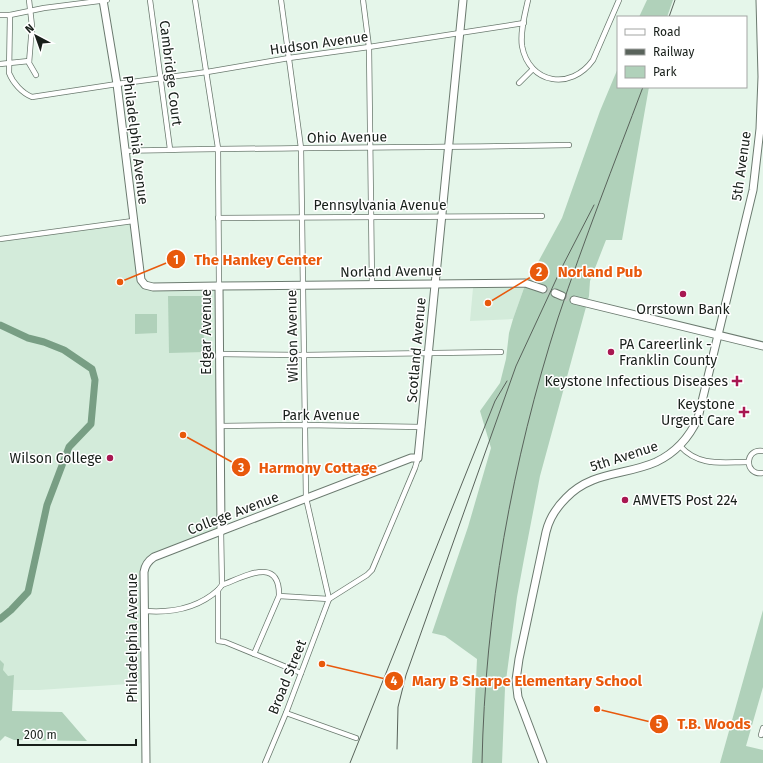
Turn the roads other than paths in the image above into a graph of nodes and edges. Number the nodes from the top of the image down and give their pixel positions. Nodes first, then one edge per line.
1 (29, 0) edge
2 (104, 0) edge
3 (150, 0) edge
4 (196, 0) edge
5 (281, 0) edge
6 (363, 0) edge
7 (462, 0) edge
8 (528, 0) edge
9 (619, 0) edge
10 (760, 0) edge
11 (30, 12) junction
12 (0, 15) edge
13 (10, 15) junction
14 (524, 23) junction
15 (460, 32) junction
16 (369, 47) junction
17 (289, 58) junction
18 (29, 61) junction
19 (9, 63) junction
20 (0, 64) edge
21 (533, 69) junction
22 (207, 72) junction
23 (36, 75) dead end
24 (161, 78) junction
25 (519, 83) dead end
26 (117, 84) junction
27 (569, 145) dead end
28 (218, 148) junction
29 (300, 148) junction
30 (370, 148) junction
31 (448, 148) junction
32 (170, 150) junction
33 (125, 151) junction
34 (302, 216) junction
35 (372, 216) junction
36 (442, 216) junction
37 (542, 216) dead end
38 (218, 218) junction
39 (134, 221) junction
40 (0, 239) edge
41 (143, 283) joint
42 (435, 283) junction
43 (302, 285) junction
44 (372, 285) junction
45 (219, 286) junction
46 (543, 289) tunnel mouth
47 (574, 300) tunnel mouth
48 (719, 335) junction
49 (763, 346) edge
50 (429, 352) junction
51 (501, 352) dead end
52 (219, 354) junction
53 (303, 355) junction
54 (220, 426) junction
55 (305, 426) junction
56 (422, 427) junction
57 (680, 446) junction
58 (763, 451) edge
59 (418, 458) junction
60 (748, 462) junction
61 (763, 473) edge
62 (306, 498) junction
63 (221, 531) junction
64 (148, 562) joint
65 (222, 585) junction
66 (218, 590) junction
67 (279, 596) junction
68 (329, 599) junction
69 (145, 612) junction
70 (254, 654) junction
71 (301, 673) junction
72 (286, 712) junction
73 (763, 728) edge
74 (761, 735) dead end
75 (356, 738) dead end
76 (146, 763) edge
77 (265, 763) edge
78 (543, 763) edge

1 - 11 street
2 - 11 street
2 - 26 street, Philadelphia Avenue
3 - 24 street, Cambridge Court
4 - 22 street, Edgar Avenue
5 - 17 street, Wilson Avenue
6 - 16 street
7 - 15 street, Scotland Avenue
8 - 14 street
9 - 21 street
10 - 48 street, 5th Avenue
11 - 13 street
11 - 18 street
12 - 13 street
13 - 19 street, Hudson Avenue
14 - 15 street, Hudson Avenue
14 - 21 street
15 - 16 street, Hudson Avenue
15 - 31 street, Scotland Avenue
16 - 17 street, Hudson Avenue
16 - 30 street
17 - 22 street, Hudson Avenue
17 - 29 street, Wilson Avenue
18 - 19 street
18 - 23 street
19 - 20 street
19 - 26 street, Hudson Avenue
21 - 25 street
22 - 24 street, Hudson Avenue
22 - 28 street, Edgar Avenue
24 - 26 street, Hudson Avenue
24 - 32 street, Cambridge Court
26 - 33 street, Philadelphia Avenue
27 - 31 street, Ohio Avenue
28 - 29 street, Ohio Avenue
28 - 32 street, Ohio Avenue
28 - 38 street, Edgar Avenue
29 - 30 street, Ohio Avenue
29 - 34 street, Wilson Avenue
30 - 31 street, Ohio Avenue
30 - 35 street
31 - 36 street, Scotland Avenue
32 - 33 street, Ohio Avenue
33 - 39 street, Philadelphia Avenue
34 - 35 street, Pennsylvania Avenue
34 - 38 street, Pennsylvania Avenue
34 - 43 street, Wilson Avenue
35 - 36 street, Pennsylvania Avenue
35 - 44 street
36 - 37 street, Pennsylvania Avenue
36 - 42 street, Scotland Avenue
38 - 45 street, Edgar Avenue
39 - 40 street
39 - 41 street, Philadelphia Avenue
41 - 45 street, Norland Avenue
42 - 44 street, Norland Avenue
42 - 46 street, Norland Avenue
42 - 50 street, Scotland Avenue
43 - 44 street, Norland Avenue
43 - 45 street, Norland Avenue
43 - 53 street, Wilson Avenue
45 - 52 street, Edgar Avenue
47 - 48 street
48 - 49 street
48 - 57 street, 5th Avenue
50 - 51 street
50 - 53 street
50 - 56 street, Scotland Avenue
52 - 53 street
52 - 54 street, Edgar Avenue
53 - 55 street, Wilson Avenue
54 - 55 street, Park Avenue
54 - 63 street, Edgar Avenue
55 - 56 street, Park Avenue
55 - 62 street, Wilson Avenue
56 - 59 street, Scotland Avenue
57 - 60 street
57 - 78 street, 5th Avenue
58 - 60 street
59 - 62 street, College Avenue
59 - 68 street, Scotland Avenue
60 - 61 street
62 - 63 street, College Avenue
62 - 68 street, Wilson Avenue
63 - 64 street, College Avenue
63 - 65 street, Edgar Avenue
64 - 69 street, Philadelphia Avenue
65 - 66 street
65 - 67 street
66 - 69 street
66 - 70 street
67 - 68 street
67 - 70 street
68 - 71 street, Broad Street
69 - 76 street, Philadelphia Avenue
70 - 71 street
71 - 72 street, Broad Street
72 - 75 street
72 - 77 street, Broad Street
73 - 74 street

